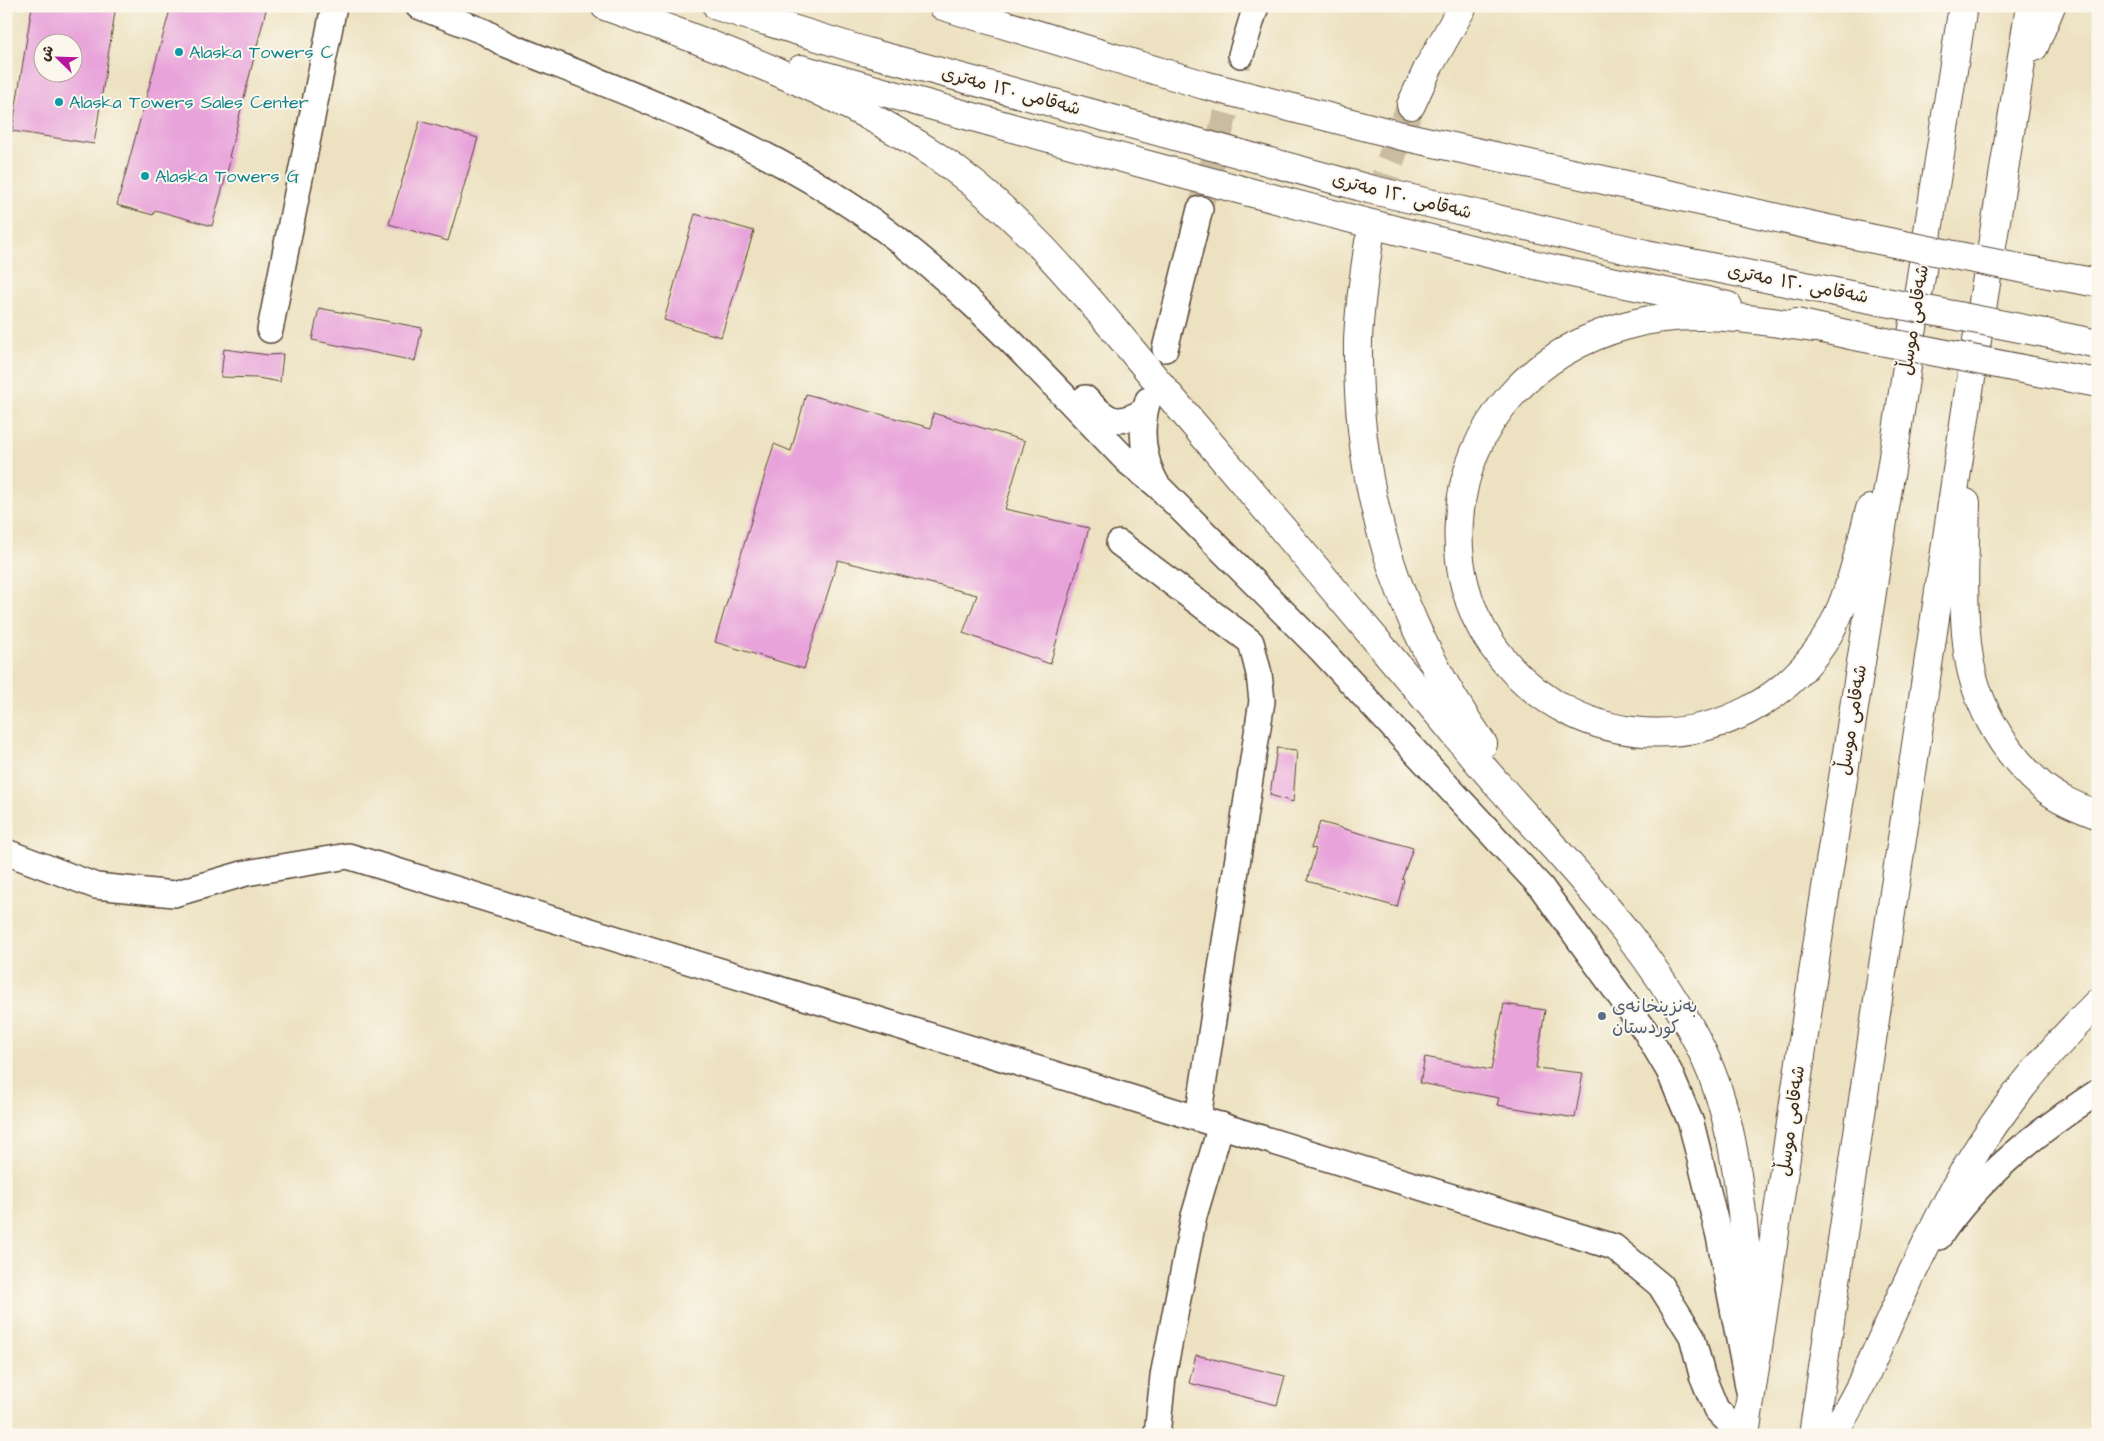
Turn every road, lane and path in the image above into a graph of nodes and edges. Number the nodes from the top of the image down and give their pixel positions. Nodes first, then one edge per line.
1 (334, 6) edge
2 (418, 6) edge
3 (605, 6) edge
4 (717, 6) edge
5 (943, 6) edge
6 (1256, 6) edge
7 (1464, 6) edge
8 (1963, 6) edge
9 (2030, 6) edge
10 (2051, 6) edge
11 (484, 32) junction
12 (706, 42) junction
13 (1241, 55) tunnel mouth
14 (2019, 82) junction
15 (1411, 105) tunnel mouth
16 (1200, 209) tunnel mouth
17 (1369, 242) tunnel mouth
18 (2054, 275) junction
19 (2098, 276) edge
20 (2098, 283) edge
21 (1814, 328) junction
22 (270, 330) dead end
23 (2098, 344) edge
24 (1165, 349) dead end
25 (2094, 383) edge
26 (1904, 388) junction
27 (1968, 397) junction
28 (1157, 485) junction
29 (1119, 543) dead end
30 (2098, 815) edge
31 (6, 852) edge
32 (1572, 868) junction
33 (2098, 1002) edge
34 (2098, 1092) edge
35 (1198, 1118) junction
36 (1221, 1126) junction
37 (1905, 1287) junction
38 (1757, 1354) junction
39 (1750, 1396) junction
40 (6, 1431) edge
41 (8, 1435) edge
42 (1157, 1435) edge
43 (1740, 1435) edge
44 (1744, 1435) edge
45 (1813, 1435) edge
46 (1831, 1435) edge

1 - 22 street
2 - 11 street
3 - 12 highway
4 - 23 highway, شەقامی ١٢٠ مەتری, bridge
5 - 18 highway, bridge
6 - 13 street
7 - 15 highway
8 - 26 highway, شەقامی موسڵ
9 - 14 highway
10 - 14 highway
11 - 28 street
11 - 28 street
12 - 21 highway
12 - 32 highway
14 - 27 highway
16 - 24 street
17 - 32 highway
18 - 19 highway
18 - 20 highway
21 - 25 highway, bridge
21 - 26 highway
26 - 38 highway, شەقامی موسڵ
27 - 30 highway
27 - 45 highway
28 - 39 street
29 - 35 street
31 - 35 street
32 - 38 highway
33 - 37 highway
34 - 37 street
35 - 36 street
36 - 42 street
36 - 43 street
37 - 46 highway
38 - 39 highway, شەقامی موسڵ
39 - 44 highway, شەقامی موسڵ
40 - 41 path

